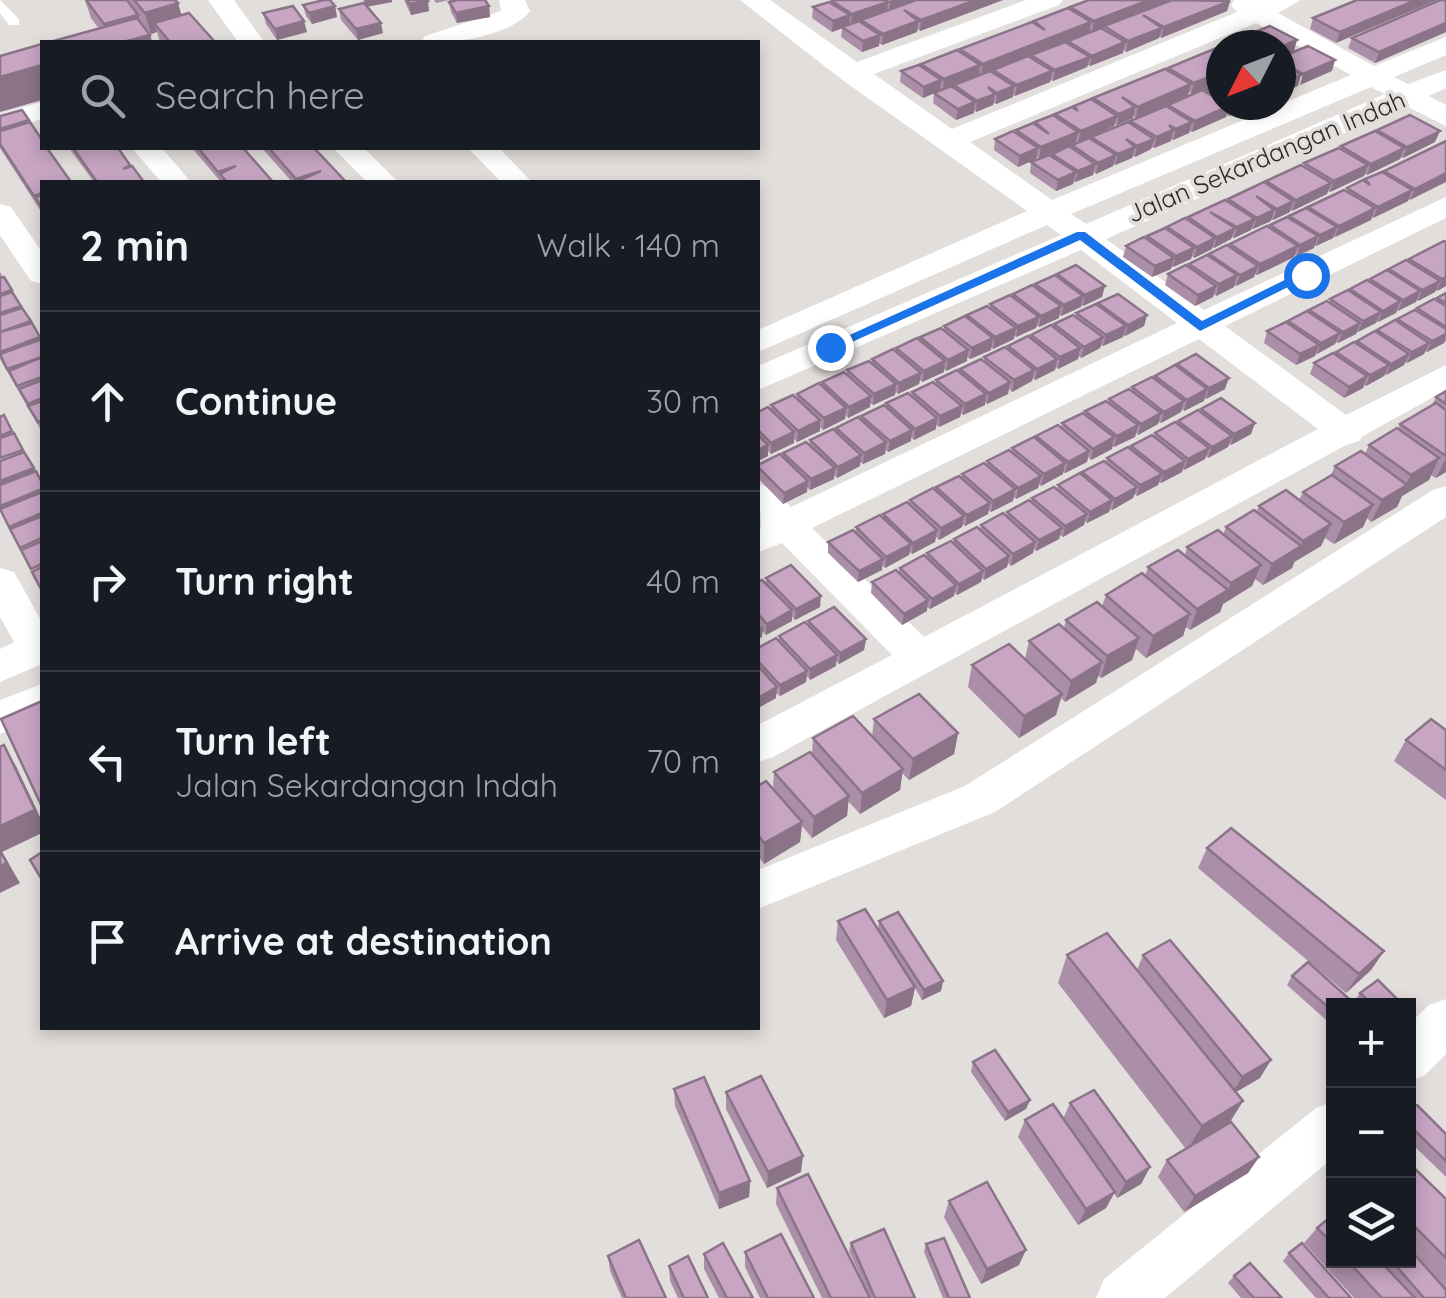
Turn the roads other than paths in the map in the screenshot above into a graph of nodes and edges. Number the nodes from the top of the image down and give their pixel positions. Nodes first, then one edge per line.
1 (220, 0) edge
2 (512, 0) edge
3 (1050, 0) edge
4 (1288, 0) edge
5 (768, 3) edge
6 (0, 4) edge
7 (1247, 6) edge
8 (14, 22) dead end
9 (250, 40) edge
10 (440, 40) edge
11 (1446, 45) edge
12 (852, 73) junction
13 (1376, 77) junction
14 (1446, 78) edge
15 (1408, 96) junction
16 (40, 111) edge
17 (1446, 117) edge
18 (0, 123) edge
19 (950, 140) junction
20 (150, 150) edge
21 (350, 150) edge
22 (484, 150) edge
23 (174, 180) edge
24 (381, 180) edge
25 (514, 180) edge
26 (1446, 206) edge
27 (0, 213) edge
28 (1047, 213) junction
29 (1081, 235) junction
30 (40, 271) edge
31 (1200, 326) junction
32 (760, 341) edge
33 (1446, 376) edge
34 (760, 378) edge
35 (1346, 433) junction
36 (1446, 499) edge
37 (766, 520) edge
38 (0, 582) edge
39 (40, 648) edge
40 (918, 656) junction
41 (0, 666) edge
42 (40, 701) edge
43 (0, 718) edge
44 (760, 745) edge
45 (760, 889) edge
46 (1326, 1132) edge
47 (1123, 1298) edge

1 - 9 street
2 - 10 street
3 - 12 street
4 - 7 street
5 - 12 street
6 - 8 lane
7 - 13 street
7 - 19 street
11 - 13 street, Jalan Sekardangan Indah
12 - 19 street
13 - 15 street
13 - 28 street, Jalan Sekardangan Indah
14 - 15 street, Jalan Sekardangan Indah
15 - 17 street
15 - 29 street, Jalan Sekardangan Indah
16 - 18 street
19 - 28 street
20 - 23 street
21 - 24 street
22 - 25 street
26 - 31 street
27 - 30 street
28 - 29 street
28 - 32 street, Jalan Sekardangan Indah
29 - 31 street
29 - 34 street, Jalan Sekardangan Indah
31 - 35 street
31 - 37 street
33 - 35 street
35 - 40 street
36 - 45 street
37 - 40 street
38 - 39 street
39 - 41 street
40 - 44 street
42 - 43 street
46 - 47 street

